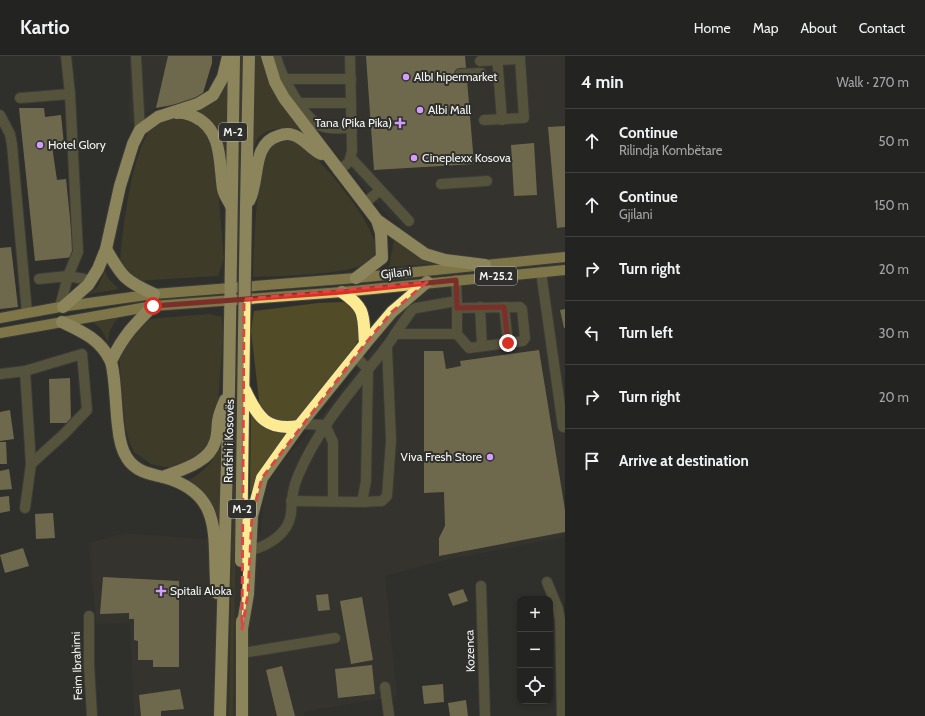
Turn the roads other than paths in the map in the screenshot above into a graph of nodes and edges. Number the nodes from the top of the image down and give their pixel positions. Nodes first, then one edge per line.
1 (66, 56) edge
2 (136, 56) edge
3 (228, 56) edge
4 (234, 56) edge
5 (249, 56) edge
6 (266, 56) edge
7 (276, 56) edge
8 (350, 56) edge
9 (520, 57) edge
10 (498, 58) edge
11 (480, 61) dead end
12 (481, 73) dead end
13 (460, 74) dead end
14 (284, 79) junction
15 (351, 79) junction
16 (70, 94) junction
17 (20, 98) dead end
18 (299, 103) junction
19 (351, 103) junction
20 (166, 114) junction
21 (0, 115) edge
22 (484, 120) dead end
23 (502, 120) junction
24 (352, 128) junction
25 (140, 130) junction
26 (351, 158) junction
27 (329, 159) junction
28 (338, 171) junction
29 (487, 181) dead end
30 (441, 184) dead end
31 (380, 190) junction
32 (364, 204) junction
33 (232, 208) junction
34 (246, 208) junction
35 (377, 220) junction
36 (409, 221) dead end
37 (106, 249) junction
38 (565, 257) edge
39 (486, 265) junction
40 (565, 270) edge
41 (541, 272) junction
42 (68, 276) junction
43 (356, 278) junction
44 (39, 279) dead end
45 (456, 280) junction
46 (428, 282) junction
47 (90, 283) junction
48 (231, 288) junction
49 (342, 292) junction
50 (154, 300) junction
51 (230, 300) junction
52 (457, 305) junction
53 (61, 307) junction
54 (480, 307) junction
55 (504, 307) junction
56 (27, 313) junction
57 (0, 318) edge
58 (62, 322) junction
59 (0, 333) edge
60 (394, 334) junction
61 (457, 334) junction
62 (508, 343) junction
63 (365, 344) junction
64 (482, 346) junction
65 (387, 348) junction
66 (356, 357) junction
67 (111, 361) junction
68 (368, 370) junction
69 (25, 372) junction
70 (1, 373) edge
71 (229, 390) junction
72 (244, 390) junction
73 (300, 425) junction
74 (325, 425) junction
75 (563, 428) dead end
76 (30, 464) junction
77 (163, 477) junction
78 (291, 501) junction
79 (333, 501) junction
80 (362, 502) junction
81 (25, 508) dead end
82 (250, 551) junction
83 (547, 582) dead end
84 (481, 586) dead end
85 (88, 616) dead end
86 (222, 620) junction
87 (242, 629) junction
88 (335, 638) dead end
89 (242, 653) junction
90 (385, 687) dead end
91 (92, 716) edge
92 (220, 716) edge
93 (242, 716) edge
94 (390, 716) edge
95 (485, 716) edge
96 (562, 716) edge

1 - 16 street
2 - 25 street
3 - 20 highway
4 - 33 highway, M-2
5 - 34 highway, M-2
6 - 27 highway
7 - 14 street
8 - 15 street
9 - 10 street
9 - 23 street
10 - 11 street
10 - 23 street
12 - 13 street
14 - 15 street
14 - 18 street
15 - 19 street
16 - 17 street
16 - 42 street
18 - 19 street
18 - 24 street
19 - 24 street
20 - 25 highway
20 - 33 highway
21 - 56 street
22 - 23 street
24 - 26 street
25 - 37 highway
26 - 28 street
26 - 31 street
27 - 28 highway
27 - 34 highway
28 - 32 highway
29 - 30 street
31 - 32 street
31 - 36 street
32 - 35 highway
33 - 48 highway, M-2
34 - 72 highway, Rrafshi i Kosovës / M-2, bridge
35 - 39 highway
35 - 43 highway
37 - 47 highway
37 - 50 highway
38 - 39 main road, Gjilani / M-25.2
39 - 43 main road, Gjilani
40 - 41 main road, Gjilani / M-25.2
41 - 45 main road, Gjilani / M-25.2
41 - 75 street
42 - 44 street
42 - 47 street
42 - 53 street
43 - 48 main road, Gjilani
45 - 46 main road, Gjilani / M-25.2
45 - 52 street
46 - 49 main road, Gjilani
46 - 63 highway
47 - 53 highway
48 - 50 main road, Gjilani
48 - 51 highway, M-2
49 - 51 main road, Gjilani
49 - 63 highway
50 - 51 main road, Gjilani
50 - 53 main road
50 - 58 main road
50 - 67 highway
51 - 71 highway, M-2
52 - 54 street
52 - 60 street
52 - 61 street
53 - 56 main road
54 - 55 street
54 - 64 street
55 - 62 street
55 - 62 street
56 - 57 main road
58 - 59 main road
58 - 67 highway
60 - 61 street
60 - 65 street
61 - 64 street
62 - 64 street
63 - 66 highway
65 - 68 street
65 - 80 street
66 - 68 street
66 - 73 highway
67 - 77 highway
68 - 74 street
68 - 80 street
69 - 70 street
69 - 76 street
69 - 76 street
71 - 77 highway
71 - 86 highway, Rrafshi i Kosovës / M-2
72 - 73 highway
72 - 87 highway, Rrafshi i Kosovës / M-2
73 - 74 street
73 - 82 highway
74 - 78 street
74 - 79 street
76 - 81 street
77 - 86 highway
78 - 79 street
78 - 82 street
79 - 80 street
82 - 87 highway
83 - 96 street
84 - 95 street, Kozenca
85 - 91 street, Feim Ibrahimi
86 - 92 highway, Rrafshi i Kosovës / M-2
87 - 89 highway, Rrafshi i Kosovës / M-2
88 - 89 street
89 - 93 highway, Rrafshi i Kosovës / M-2
90 - 94 street

